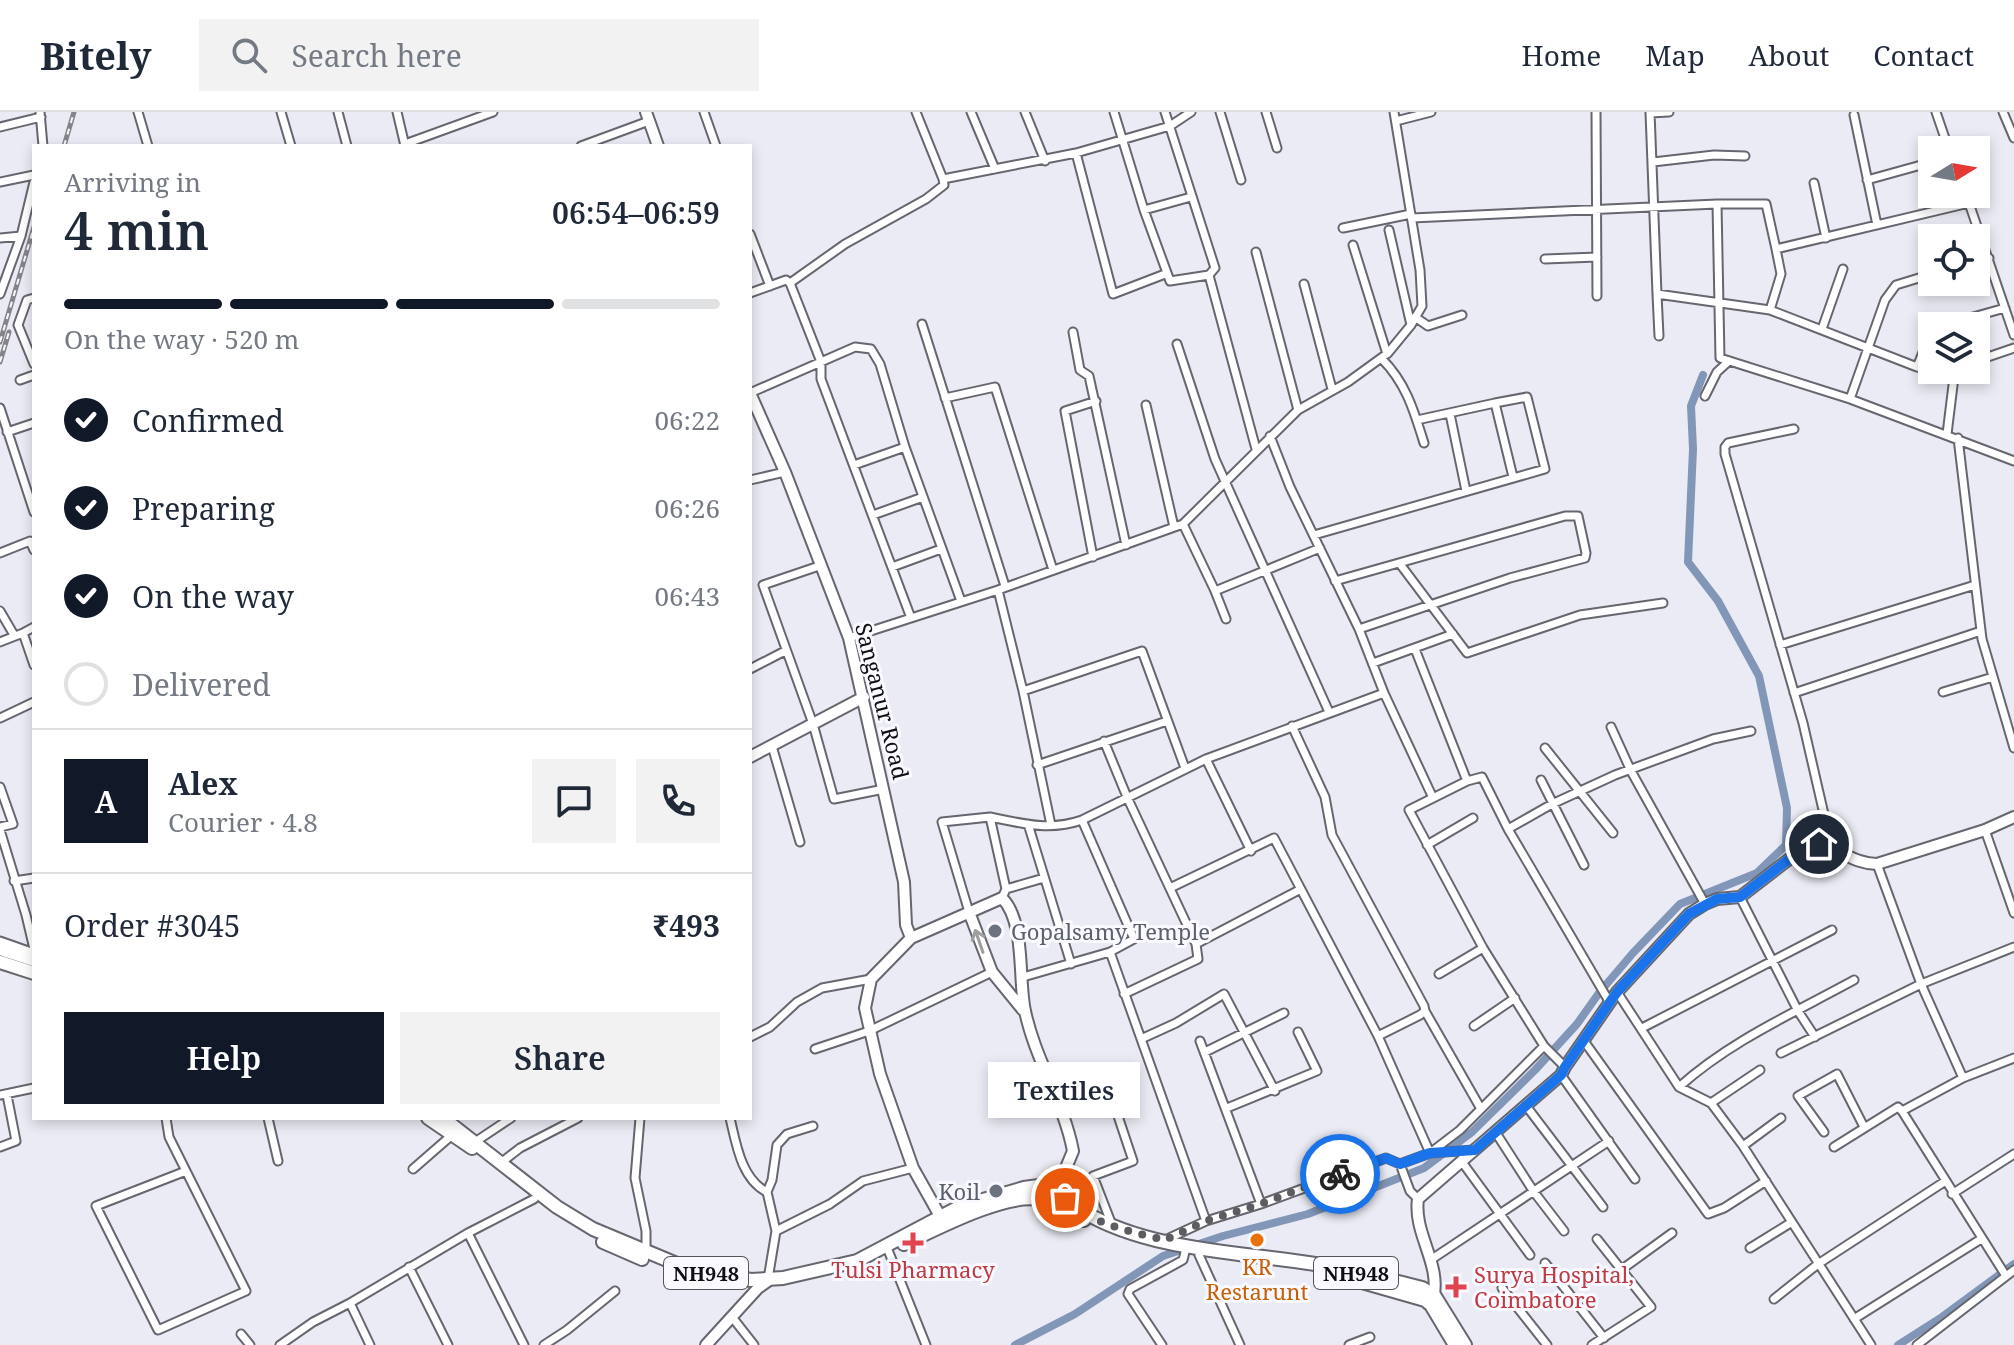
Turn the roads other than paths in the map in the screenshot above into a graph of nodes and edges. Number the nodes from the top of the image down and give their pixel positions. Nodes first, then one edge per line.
1 (138, 112) edge
2 (281, 112) edge
3 (338, 112) edge
4 (397, 112) edge
5 (493, 112) edge
6 (704, 112) edge
7 (916, 112) edge
8 (971, 112) edge
9 (1025, 112) edge
10 (1114, 112) edge
11 (1165, 112) edge
12 (1191, 112) edge
13 (1220, 112) edge
14 (1266, 112) edge
15 (1431, 112) edge
16 (1596, 112) edge
17 (1669, 112) edge
18 (1936, 112) edge
19 (2003, 112) edge
20 (1650, 113) edge
21 (40, 115) edge
22 (1854, 115) dead end
23 (468, 116) edge
24 (1395, 116) edge
25 (647, 117) edge
26 (1170, 126) junction
27 (0, 127) edge
28 (1944, 136) edge
29 (2014, 138) edge
30 (1124, 139) junction
31 (43, 144) edge
32 (147, 144) edge
33 (290, 144) edge
34 (346, 144) edge
35 (405, 144) edge
36 (407, 144) edge
37 (595, 144) edge
38 (657, 144) edge
39 (715, 144) edge
40 (1277, 148) dead end
41 (1076, 153) junction
42 (1745, 156) dead end
43 (1045, 161) junction
44 (1653, 162) junction
45 (1918, 166) edge
46 (995, 169) junction
47 (32, 175) edge
48 (943, 179) junction
49 (1241, 180) dead end
50 (1867, 180) junction
51 (0, 182) edge
52 (1814, 183) dead end
53 (32, 190) edge
54 (1191, 197) junction
55 (1717, 204) junction
56 (1656, 207) junction
57 (1948, 208) edge
58 (1144, 210) junction
59 (1598, 210) junction
60 (1411, 216) junction
61 (1877, 225) junction
62 (1343, 228) dead end
63 (1389, 230) dead end
64 (21, 236) junction
65 (0, 238) edge
66 (1826, 238) junction
67 (752, 239) edge
68 (1353, 245) dead end
69 (1776, 249) junction
70 (1256, 252) dead end
71 (1597, 257) junction
72 (1545, 259) dead end
73 (1990, 261) edge
74 (1843, 269) dead end
75 (1165, 274) junction
76 (1209, 275) junction
77 (1918, 279) edge
78 (790, 283) junction
79 (1304, 284) dead end
80 (770, 286) junction
81 (752, 292) edge
82 (0, 294) edge
83 (1657, 294) junction
84 (1597, 296) dead end
85 (32, 299) edge
86 (1717, 301) junction
87 (2005, 308) junction
88 (1770, 310) junction
89 (1990, 312) edge
90 (1462, 315) dead end
91 (1413, 321) junction
92 (922, 324) dead end
93 (1822, 329) junction
94 (1073, 332) dead end
95 (2014, 335) edge
96 (1659, 336) dead end
97 (1177, 344) dead end
98 (1867, 347) junction
99 (2014, 348) edge
100 (1384, 356) junction
101 (1990, 356) edge
102 (32, 359) edge
103 (1729, 361) junction
104 (821, 362) junction
105 (1917, 367) edge
106 (32, 376) edge
107 (20, 380) dead end
108 (1953, 384) edge
109 (1332, 389) junction
110 (752, 392) edge
111 (1705, 396) dead end
112 (752, 398) edge
113 (945, 398) junction
114 (1850, 399) junction
115 (1096, 401) junction
116 (1495, 403) junction
117 (1146, 405) dead end
118 (0, 408) edge
119 (1298, 410) junction
120 (1450, 414) junction
121 (1417, 420) junction
122 (32, 424) edge
123 (1794, 429) dead end
124 (7, 432) junction
125 (1947, 434) junction
126 (1270, 436) junction
127 (1958, 438) junction
128 (1424, 443) dead end
129 (905, 447) junction
130 (1256, 449) junction
131 (2014, 461) edge
132 (854, 465) junction
133 (785, 472) junction
134 (1513, 477) junction
135 (752, 480) edge
136 (1226, 484) junction
137 (1466, 491) junction
138 (923, 497) junction
139 (32, 506) edge
140 (873, 515) junction
141 (1183, 524) junction
142 (1174, 527) junction
143 (1314, 535) junction
144 (32, 540) edge
145 (1126, 545) junction
146 (1320, 548) junction
147 (941, 549) junction
148 (0, 553) edge
149 (1093, 557) junction
150 (1400, 564) junction
151 (822, 565) junction
152 (892, 567) junction
153 (1266, 569) junction
154 (1053, 570) junction
155 (1335, 581) junction
156 (1975, 585) junction
157 (1002, 588) junction
158 (1215, 591) junction
159 (961, 601) junction
160 (1663, 603) dead end
161 (1433, 605) junction
162 (0, 611) edge
163 (911, 618) junction
164 (1226, 619) dead end
165 (32, 628) edge
166 (1359, 629) junction
167 (1981, 631) junction
168 (18, 634) junction
169 (1453, 634) junction
170 (849, 638) junction
171 (0, 642) edge
172 (1780, 645) junction
173 (1415, 649) junction
174 (785, 651) junction
175 (32, 661) edge
176 (1373, 663) junction
177 (752, 668) edge
178 (1993, 677) junction
179 (1023, 691) junction
180 (1943, 692) dead end
181 (1384, 693) junction
182 (1794, 693) junction
183 (864, 697) junction
184 (32, 703) edge
185 (1329, 712) junction
186 (0, 718) edge
187 (1167, 721) junction
188 (813, 724) junction
189 (1292, 726) junction
190 (1611, 727) dead end
191 (1751, 731) dead end
192 (1104, 741) junction
193 (772, 746) junction
194 (1545, 748) dead end
195 (2014, 748) edge
196 (752, 756) edge
197 (1206, 759) junction
198 (1037, 765) junction
199 (1185, 768) junction
200 (1631, 771) junction
201 (1541, 780) dead end
202 (1467, 781) junction
203 (0, 787) edge
204 (884, 789) junction
205 (1580, 791) junction
206 (1127, 797) junction
207 (1433, 798) junction
208 (1552, 804) junction
209 (990, 817) junction
210 (2014, 817) edge
211 (1473, 818) dead end
212 (1082, 820) junction
213 (1028, 824) junction
214 (1051, 825) junction
215 (0, 828) edge
216 (1508, 829) junction
217 (1985, 830) junction
218 (1613, 833) dead end
219 (800, 842) dead end
220 (1427, 845) junction
221 (1832, 849) junction
222 (1251, 851) junction
223 (1877, 864) junction
224 (1584, 865) dead end
225 (32, 878) edge
226 (1044, 878) junction
227 (14, 881) junction
228 (1170, 888) junction
229 (1301, 889) junction
230 (1004, 894) junction
231 (1740, 897) junction
232 (2012, 899) edge
233 (1705, 903) junction
234 (969, 912) junction
235 (2014, 913) edge
236 (1832, 930) dead end
237 (911, 938) junction
238 (0, 941) edge
239 (32, 944) edge
240 (1196, 944) junction
241 (2014, 947) edge
242 (1483, 948) junction
243 (0, 949) edge
244 (32, 950) edge
245 (1110, 952) junction
246 (32, 959) edge
247 (1772, 960) junction
248 (0, 962) edge
249 (1071, 964) junction
250 (32, 972) edge
251 (992, 972) junction
252 (1439, 974) dead end
253 (1023, 977) junction
254 (871, 979) junction
255 (1854, 980) dead end
256 (1921, 984) junction
257 (1617, 992) junction
258 (1124, 994) junction
259 (1515, 998) junction
260 (1609, 1003) junction
261 (1425, 1011) junction
262 (1798, 1011) junction
263 (1025, 1013) junction
264 (1284, 1013) dead end
265 (1474, 1026) dead end
266 (1642, 1028) junction
267 (869, 1031) junction
268 (1242, 1032) junction
269 (1298, 1032) dead end
270 (752, 1036) edge
271 (1378, 1036) junction
272 (1815, 1037) junction
273 (1141, 1039) junction
274 (1200, 1041) dead end
275 (1584, 1041) junction
276 (1545, 1046) junction
277 (815, 1049) dead end
278 (1205, 1052) junction
279 (1781, 1053) dead end
280 (2013, 1060) edge
281 (1563, 1069) junction
282 (1760, 1070) dead end
283 (1963, 1078) junction
284 (1679, 1087) junction
285 (32, 1088) edge
286 (1275, 1091) junction
287 (3, 1095) edge
288 (1113, 1101) dead end
289 (1711, 1103) junction
290 (1527, 1107) junction
291 (1227, 1108) junction
292 (1481, 1109) junction
293 (1902, 1111) junction
294 (1781, 1118) dead end
295 (166, 1120) edge
296 (268, 1120) edge
297 (431, 1120) edge
298 (446, 1120) edge
299 (508, 1120) edge
300 (574, 1120) edge
301 (640, 1120) edge
302 (731, 1120) edge
303 (813, 1126) dead end
304 (1864, 1127) junction
305 (1824, 1132) dead end
306 (1496, 1133) junction
307 (452, 1135) junction
308 (1609, 1141) junction
309 (475, 1142) junction
310 (1743, 1146) junction
311 (0, 1147) edge
312 (1834, 1147) dead end
313 (1475, 1150) junction
314 (1430, 1153) junction
315 (2014, 1154) edge
316 (278, 1161) dead end
317 (502, 1162) junction
318 (1462, 1162) junction
319 (1401, 1165) junction
320 (1571, 1166) junction
321 (913, 1168) junction
322 (413, 1169) dead end
323 (186, 1171) junction
324 (1635, 1179) dead end
325 (1766, 1181) junction
326 (1944, 1182) junction
327 (1057, 1188) junction
328 (767, 1192) junction
329 (1534, 1192) junction
330 (1952, 1194) junction
331 (1414, 1195) junction
332 (534, 1199) junction
333 (999, 1200) junction
334 (1051, 1204) junction
335 (1261, 1204) junction
336 (1603, 1207) dead end
337 (1501, 1214) junction
338 (940, 1216) junction
339 (1206, 1221) junction
340 (1792, 1222) junction
341 (1112, 1225) junction
342 (776, 1231) junction
343 (1564, 1231) dead end
344 (468, 1233) junction
345 (1672, 1233) dead end
346 (1597, 1239) dead end
347 (1981, 1239) junction
348 (1178, 1248) junction
349 (1750, 1248) dead end
350 (888, 1250) junction
351 (646, 1252) junction
352 (1530, 1255) dead end
353 (1432, 1259) junction
354 (1545, 1263) dead end
355 (1818, 1264) junction
356 (409, 1267) junction
357 (1621, 1270) junction
358 (2014, 1270) edge
359 (2006, 1276) junction
360 (763, 1284) junction
361 (1502, 1288) dead end
362 (615, 1291) dead end
363 (1774, 1299) dead end
364 (1433, 1300) junction
365 (350, 1303) junction
366 (732, 1317) junction
367 (1854, 1319) junction
368 (241, 1334) dead end
369 (1370, 1337) dead end
370 (1604, 1338) junction
371 (1870, 1344) edge
372 (1920, 1344) edge
373 (250, 1345) edge
374 (280, 1345) edge
375 (370, 1345) edge
376 (448, 1345) edge
377 (523, 1345) edge
378 (544, 1345) edge
379 (706, 1345) edge
380 (754, 1345) edge
381 (926, 1345) edge
382 (1162, 1345) edge
383 (1240, 1345) edge
384 (1349, 1345) edge
385 (1455, 1345) edge
386 (1465, 1345) edge
387 (1547, 1345) edge
388 (1592, 1345) edge

1 - 32 street
2 - 33 street
3 - 34 street
4 - 35 street
5 - 23 street
6 - 39 street
7 - 48 street
8 - 46 street
9 - 43 street
10 - 30 street
11 - 26 street
12 - 26 street
13 - 49 street
14 - 40 street
15 - 24 street
16 - 59 street
17 - 20 street
18 - 28 street
19 - 29 street
20 - 44 street
21 - 27 street
21 - 31 street
22 - 50 street
23 - 36 street
24 - 60 street
25 - 37 street
25 - 38 main road
26 - 30 street
26 - 54 street
30 - 41 street
30 - 58 street
41 - 43 street
41 - 75 street
42 - 44 street
43 - 46 street
44 - 56 street
45 - 50 street
46 - 48 street
47 - 51 street
48 - 78 street
50 - 61 street
52 - 66 street
53 - 64 street
54 - 58 street
54 - 76 street
55 - 56 street
55 - 69 street
55 - 86 street
56 - 59 street
56 - 83 street
57 - 61 street
58 - 75 street
59 - 60 street
59 - 71 street
60 - 62 street
60 - 91 street
61 - 66 street
63 - 91 street
64 - 65 street
64 - 82 street
66 - 69 street
67 - 80 street
68 - 100 street
69 - 88 street
70 - 119 street
71 - 72 street
71 - 84 street
73 - 87 street
74 - 93 street
75 - 76 street
76 - 130 street
77 - 98 street
78 - 80 street
78 - 104 street
79 - 109 street
80 - 81 street
83 - 86 street
83 - 96 street
85 - 102 street
86 - 88 street
86 - 103 street
87 - 89 street
87 - 95 street
88 - 93 street
90 - 91 street
91 - 100 street
92 - 113 street
93 - 98 street
94 - 115 street
97 - 136 street
98 - 105 street
98 - 114 street
99 - 101 street
100 - 109 street
100 - 121 street
103 - 111 street
103 - 114 street
104 - 110 street
104 - 129 street
104 - 132 street
106 - 107 street
108 - 125 street
109 - 119 street
112 - 133 main road, Sanganur Road
113 - 154 street
113 - 157 street
114 - 125 street
115 - 145 street
115 - 149 street
116 - 120 street
116 - 134 street
116 - 134 street
117 - 142 street
118 - 124 street
119 - 126 street
120 - 121 street
120 - 137 street
121 - 128 street
122 - 124 street
123 - 172 street
124 - 139 street
125 - 127 street
126 - 130 street
126 - 143 street
127 - 131 street
127 - 156 street
129 - 132 street
129 - 138 street
130 - 136 street
132 - 140 street
133 - 135 street
133 - 151 main road, Sanganur Road
134 - 137 street
136 - 141 street
136 - 153 street
137 - 143 street
138 - 140 street
138 - 147 street
140 - 152 street
141 - 142 street
141 - 158 street
142 - 145 street
143 - 146 street
144 - 148 street
145 - 149 street
146 - 153 street
146 - 155 street
147 - 152 street
147 - 159 street
149 - 154 street
150 - 155 street
150 - 161 street
150 - 161 street
151 - 170 main road, Sanganur Road
151 - 174 street
152 - 163 street
153 - 158 street
153 - 185 street
154 - 157 street
155 - 166 street
156 - 167 street
156 - 172 street
157 - 159 street
157 - 179 street
158 - 164 street
159 - 163 street
160 - 169 street
161 - 166 street
161 - 169 street
162 - 168 street
163 - 170 street
165 - 168 street
166 - 176 street
167 - 178 street
167 - 182 street
168 - 171 street
168 - 175 street
169 - 173 street
170 - 183 main road, Sanganur Road
172 - 182 street
173 - 176 street
173 - 202 street
174 - 177 street
174 - 188 street
176 - 181 street
178 - 180 street
178 - 195 street
179 - 187 street
179 - 198 street
181 - 185 street
181 - 207 street
182 - 221 street
183 - 188 main road
183 - 204 main road, Sanganur Road
184 - 186 street
185 - 189 street
187 - 192 street
187 - 199 street
188 - 193 main road
188 - 204 street
189 - 197 street
189 - 261 street
190 - 200 street
191 - 200 street
192 - 198 street
192 - 206 street
193 - 196 main road
193 - 219 street
194 - 205 street
197 - 199 street
197 - 222 street
198 - 214 street
199 - 206 street
200 - 205 street
200 - 233 street
201 - 208 street
202 - 207 street
202 - 216 street
203 - 215 street
204 - 237 main road, Sanganur Road
205 - 208 street
205 - 218 street
206 - 212 street
206 - 228 street
207 - 220 street
208 - 216 street
208 - 224 street
209 - 213 street
209 - 230 street
209 - 234 street
210 - 217 main road
211 - 220 street
212 - 214 street
212 - 245 street
213 - 214 street
213 - 226 street
215 - 227 street
216 - 260 street
217 - 223 main road
217 - 232 street
220 - 242 street
221 - 223 main road
221 - 231 main road
222 - 228 street
222 - 229 street
223 - 256 street
225 - 227 street
226 - 230 street
226 - 249 street
227 - 239 street
228 - 240 street
229 - 240 street
229 - 271 street
230 - 234 main road
230 - 253 main road
231 - 233 main road
231 - 247 street
232 - 235 street
233 - 257 main road
234 - 237 main road
251 -> 234 main road
236 - 247 street
237 - 254 main road
238 - 244 street
240 - 258 street
241 - 256 street
242 - 252 street
242 - 259 street
243 - 246 highway
245 - 249 street
245 - 258 street
247 - 262 street
247 - 266 street
248 - 250 highway
249 - 253 street
251 - 263 main road
251 - 267 street
253 - 263 main road
254 - 267 main road
254 - 270 street
255 - 262 street
256 - 272 street
256 - 283 street
257 - 260 main road
257 - 266 street
258 - 273 street
259 - 265 street
259 - 276 street
260 - 275 main road
261 - 271 street
261 - 292 street
262 - 272 street
262 - 284 street
263 - 327 main road
264 - 268 street
266 - 284 street
267 - 277 street
267 - 321 main road
268 - 273 street
268 - 278 street
268 - 286 street
269 - 286 street
271 - 314 street
272 - 279 street
273 - 339 street
274 - 278 street
275 - 281 main road
275 - 325 street
276 - 281 street
276 - 292 street
278 - 291 street
280 - 283 street
281 - 290 main road
281 - 308 street
282 - 289 street
283 - 293 street
284 - 289 street
285 - 287 street
286 - 291 street
287 - 311 street
288 - 341 street
289 - 310 street
290 - 306 main road
290 - 320 street
291 - 335 street
292 - 314 street
293 - 304 street
293 - 326 street
294 - 310 street
295 - 323 street
296 - 316 street
297 - 307 highway, NH948
298 - 309 highway, NH948
299 - 309 street
300 - 317 street
301 - 351 street
302 - 328 street
303 - 328 street
304 - 305 street
304 - 312 street
306 - 313 main road
306 - 329 street
307 - 322 street
307 - 332 highway, NH948
308 - 320 street
308 - 324 street
309 - 317 highway, NH948
310 - 325 street
313 - 314 street
313 - 318 main road
314 - 319 street
315 - 330 street
317 - 351 highway, NH948
318 - 331 main road
318 - 337 street
319 - 331 street
319 - 335 street
320 - 329 street
320 - 336 street
321 - 338 main road
321 - 342 street
323 - 323 street
325 - 340 street
326 - 330 street
326 - 355 street
327 - 333 highway, NH948
327 - 334 main road
327 - 341 highway, NH948
328 - 342 street
329 - 337 street
329 - 343 street
330 - 347 street
331 - 353 main road
332 - 344 street
332 - 360 highway, NH948
333 - 334 highway, NH948
333 - 338 highway, NH948
333 - 350 highway, NH948
334 - 348 highway, NH948
335 - 339 street
337 - 352 street
337 - 353 street
338 - 360 highway, NH948
339 - 348 street
340 - 349 street
340 - 355 street
341 - 348 highway, NH948
342 - 360 street
344 - 356 street
344 - 377 street
345 - 357 street
346 - 357 street
347 - 359 street
347 - 367 street
348 - 364 highway, NH948
348 - 364 highway, NH948
348 - 382 street
348 - 383 street
350 - 360 highway, NH948
350 - 381 street
351 - 360 highway, NH948
353 - 364 main road
354 - 370 street
355 - 363 street
355 - 367 street
356 - 365 street
356 - 376 street
357 - 370 street
358 - 359 street
359 - 372 street
360 - 366 main road
361 - 387 street
362 - 378 street
364 - 385 highway
364 - 386 highway
365 - 374 street
365 - 375 street
366 - 379 main road
366 - 380 street
367 - 371 street
368 - 373 street
369 - 384 street
370 - 388 street

